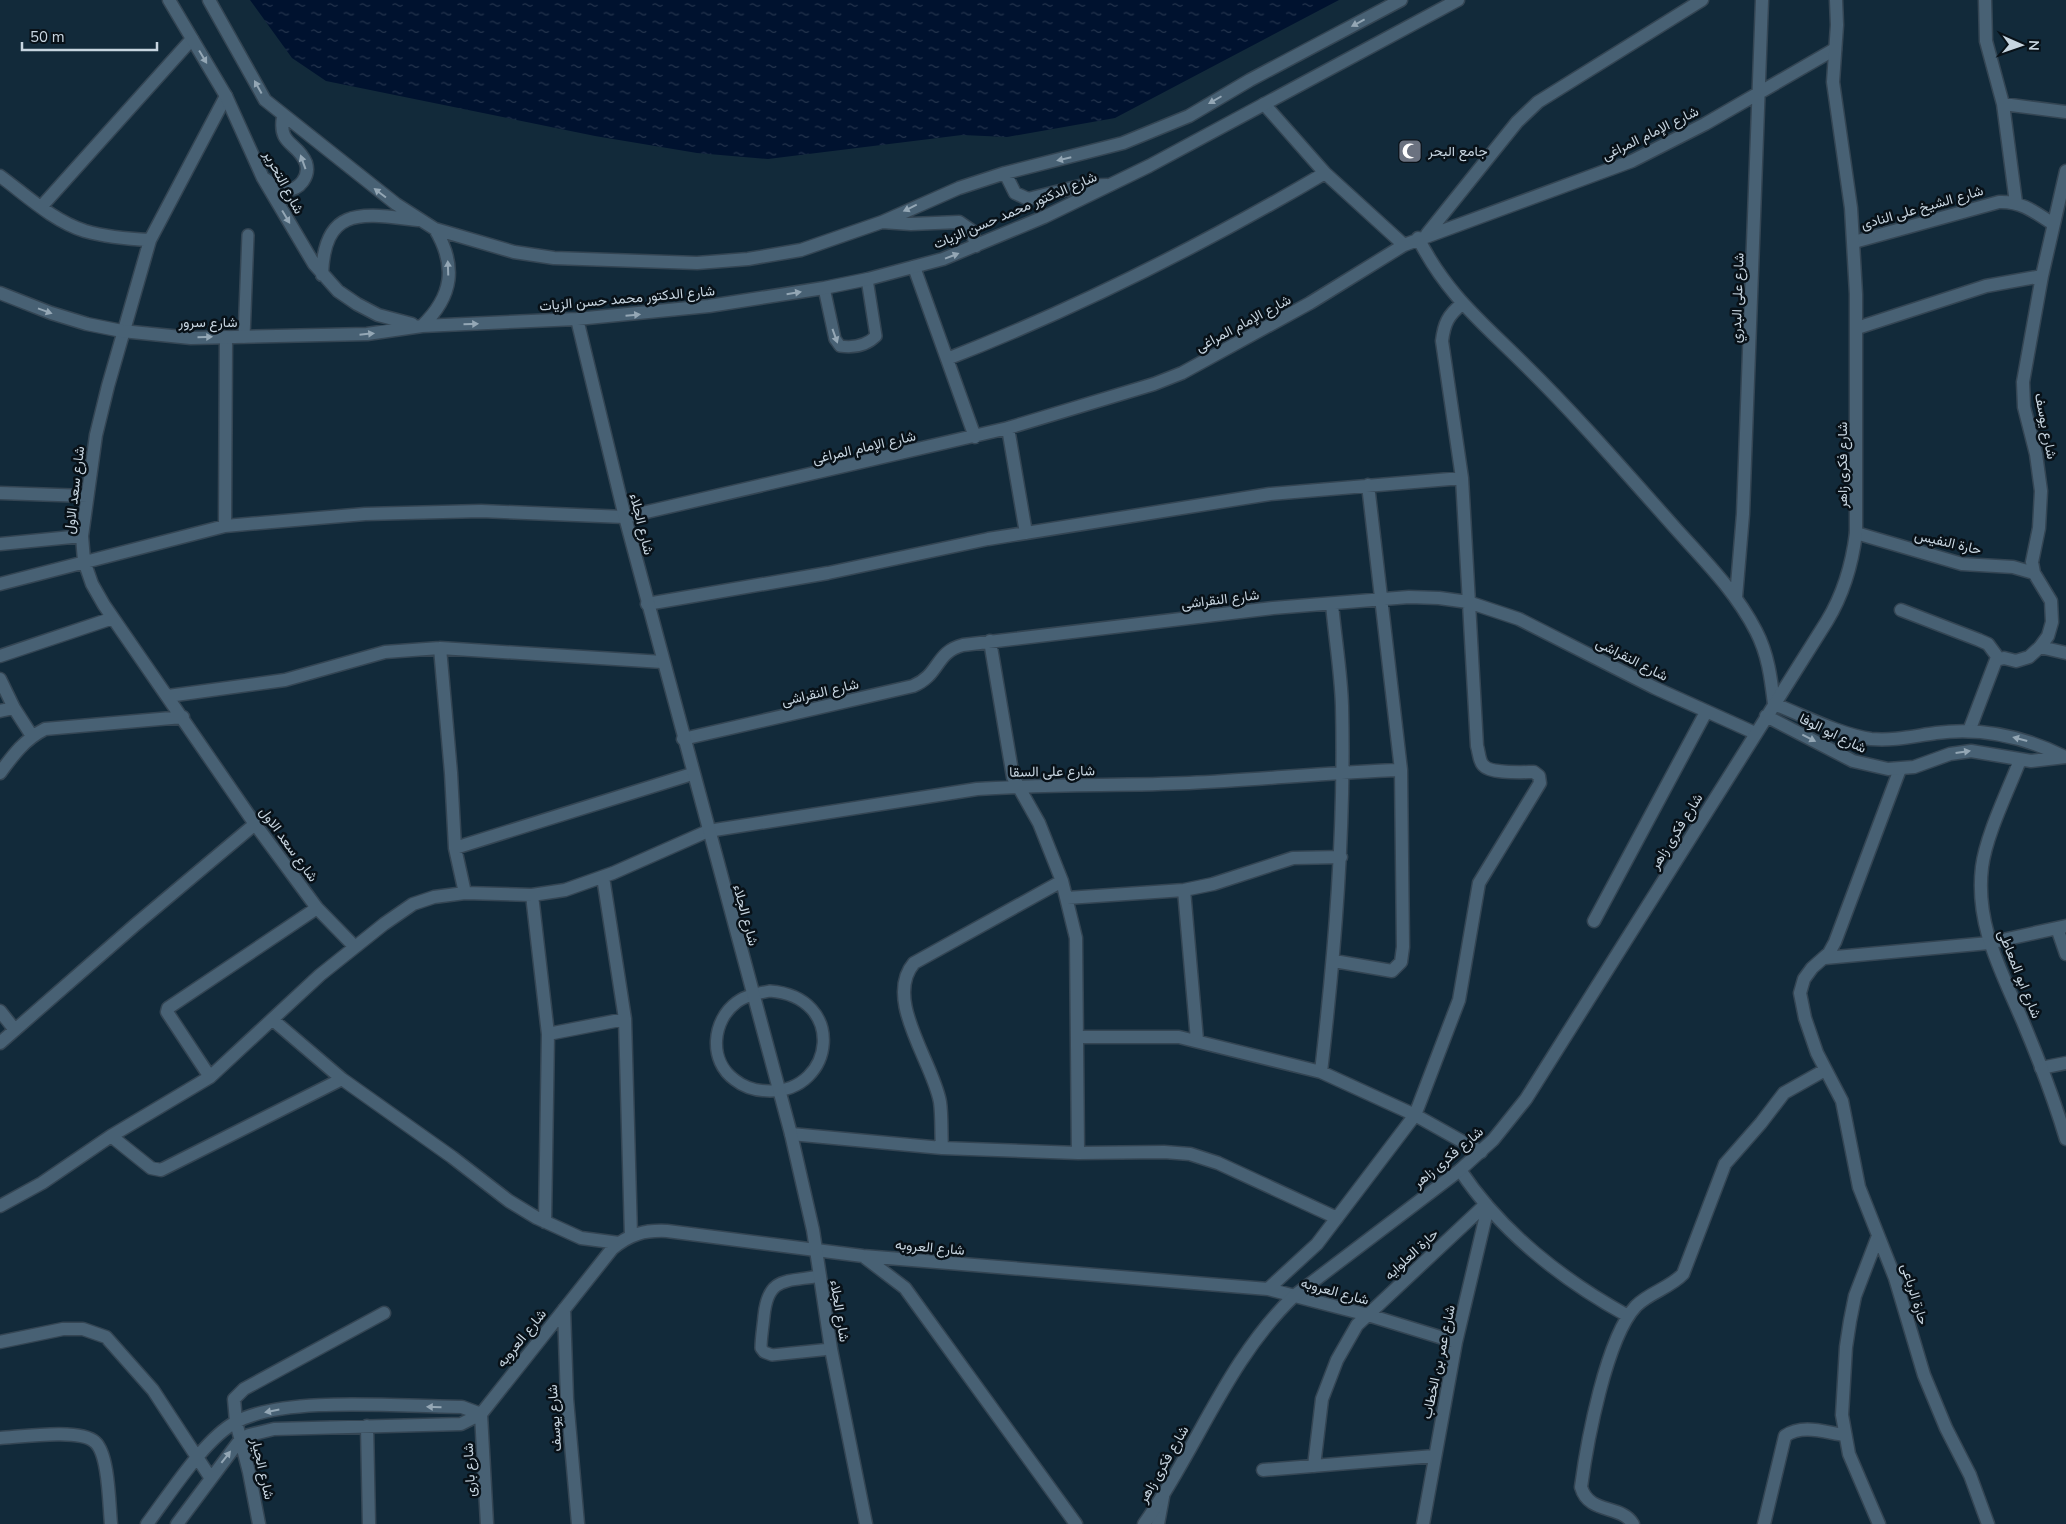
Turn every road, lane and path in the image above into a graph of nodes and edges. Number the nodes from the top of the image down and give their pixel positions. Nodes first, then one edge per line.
1 (169, 0) edge
2 (209, 0) edge
3 (1401, 0) edge
4 (1458, 0) edge
5 (1702, 0) edge
6 (1762, 0) edge
7 (1836, 0) edge
8 (1985, 0) edge
9 (192, 38) junction
10 (1835, 49) junction
11 (1759, 93) junction
12 (226, 96) junction
13 (1264, 104) junction
14 (2003, 104) junction
15 (2066, 112) edge
16 (283, 117) junction
17 (2066, 171) edge
18 (1005, 173) junction
19 (1325, 173) junction
20 (0, 176) edge
21 (263, 178) junction
22 (1111, 185) junction
23 (2016, 203) junction
24 (41, 207) junction
25 (420, 220) junction
26 (882, 222) junction
27 (2053, 224) junction
28 (435, 229) junction
29 (248, 235) dead end
30 (1423, 236) junction
31 (150, 240) junction
32 (1854, 242) junction
33 (1404, 244) junction
34 (976, 246) junction
35 (914, 267) junction
36 (322, 275) junction
37 (2042, 276) junction
38 (867, 280) junction
39 (824, 288) junction
40 (0, 293) edge
41 (1462, 304) junction
42 (577, 319) junction
43 (422, 326) junction
44 (1857, 328) junction
45 (122, 331) junction
46 (226, 337) junction
47 (244, 337) junction
48 (947, 360) junction
49 (1008, 428) junction
50 (975, 437) junction
51 (1462, 478) junction
52 (1368, 485) junction
53 (0, 493) edge
54 (87, 496) junction
55 (624, 517) junction
56 (225, 526) junction
57 (1026, 533) junction
58 (1856, 533) junction
59 (82, 536) junction
60 (0, 544) edge
61 (84, 561) junction
62 (2034, 573) junction
63 (0, 584) edge
64 (1736, 597) junction
65 (1380, 600) junction
66 (1468, 602) junction
67 (648, 604) junction
68 (1332, 604) junction
69 (1901, 610) dead end
70 (113, 618) junction
71 (990, 641) junction
72 (440, 648) junction
73 (2040, 648) junction
74 (2066, 653) edge
75 (0, 656) edge
76 (1999, 659) junction
77 (663, 662) junction
78 (0, 679) edge
79 (168, 696) junction
80 (1774, 704) junction
81 (14, 708) junction
82 (0, 711) edge
83 (1706, 712) junction
84 (1766, 716) junction
85 (183, 717) junction
86 (1969, 731) junction
87 (1755, 733) junction
88 (32, 736) junction
89 (683, 739) junction
90 (2066, 757) edge
91 (2020, 760) junction
92 (1900, 769) junction
93 (1401, 770) junction
94 (1343, 772) junction
95 (0, 773) edge
96 (692, 774) junction
97 (1016, 786) junction
98 (255, 824) junction
99 (708, 831) junction
100 (455, 848) junction
101 (1341, 857) junction
102 (603, 877) junction
103 (1062, 881) junction
104 (1184, 890) junction
105 (465, 893) junction
106 (532, 895) junction
107 (1067, 898) junction
108 (317, 908) junction
109 (1594, 921) dead end
110 (2062, 927) edge
111 (1989, 943) junction
112 (355, 947) junction
113 (2066, 954) edge
114 (1825, 958) junction
115 (1334, 961) junction
116 (752, 995) junction
117 (0, 1011) edge
118 (625, 1019) junction
119 (273, 1020) junction
120 (15, 1030) junction
121 (548, 1034) junction
122 (1078, 1037) junction
123 (1197, 1040) junction
124 (0, 1043) edge
125 (2066, 1062) edge
126 (2042, 1068) junction
127 (1825, 1070) junction
128 (1322, 1072) junction
129 (210, 1077) junction
130 (342, 1079) junction
131 (779, 1091) junction
132 (1415, 1115) junction
133 (791, 1134) junction
134 (111, 1136) junction
135 (2066, 1139) edge
136 (942, 1148) junction
137 (1481, 1152) junction
138 (1078, 1154) junction
139 (1460, 1170) junction
140 (1487, 1205) junction
141 (0, 1206) edge
142 (1337, 1218) junction
143 (545, 1222) junction
144 (631, 1236) junction
145 (1878, 1236) junction
146 (619, 1243) junction
147 (816, 1251) junction
148 (863, 1256) junction
149 (820, 1276) junction
150 (1268, 1289) junction
151 (1294, 1296) junction
152 (564, 1309) junction
153 (384, 1313) dead end
154 (1368, 1315) junction
155 (1628, 1316) junction
156 (0, 1342) edge
157 (1456, 1342) junction
158 (831, 1349) junction
159 (481, 1414) junction
160 (236, 1422) junction
161 (367, 1426) junction
162 (1844, 1435) junction
163 (0, 1438) edge
164 (240, 1440) junction
165 (1434, 1456) junction
166 (197, 1459) junction
167 (1314, 1466) junction
168 (1263, 1470) dead end
169 (210, 1477) junction
170 (1163, 1497) junction
171 (112, 1524) edge
172 (146, 1524) edge
173 (177, 1524) edge
174 (259, 1524) edge
175 (369, 1524) edge
176 (487, 1524) edge
177 (578, 1524) edge
178 (866, 1524) edge
179 (1076, 1524) edge
180 (1144, 1524) edge
181 (1158, 1524) edge
182 (1424, 1524) edge
183 (1634, 1524) edge
184 (1764, 1524) edge
185 (1879, 1524) edge
186 (1988, 1524) edge

1 - 9 street, شارع التحرير
16 -> 2 street
3 -> 18 street, شارع الدكتور محمد حسن الزيات
4 - 13 street, شارع الدكتور محمد حسن الزيات
5 - 30 street
6 - 11 street, شارع على البدري
7 - 10 street, شارع فكرى زاهر
8 - 14 street
9 -> 12 street, شارع التحرير
9 - 24 street
10 - 11 street, شارع الإمام المراغى
10 - 32 street, شارع فكرى زاهر
11 - 30 street, شارع الإمام المراغى
11 - 64 street, شارع على البدري
12 - 21 street, شارع التحرير
12 - 31 street, شارع سعد الاول
13 - 19 street
13 - 22 street, شارع الدكتور محمد حسن الزيات
14 - 15 street
14 - 23 street
21 -> 16 street
25 -> 16 street
17 - 27 street, شارع يوسف
18 - 22 street
18 -> 26 street, شارع الدكتور محمد حسن الزيات
19 - 33 street
19 - 48 street
20 - 24 street
21 -> 36 street, شارع التحرير
22 - 34 street, شارع الدكتور محمد حسن الزيات
23 - 27 street, شارع الشيخ على النادى
23 - 32 street, شارع الشيخ على النادى
24 - 31 street
25 - 28 street
25 - 36 street
26 - 28 street, شارع الدكتور محمد حسن الزيات
26 - 34 street
27 - 37 street, شارع يوسف
43 -> 28 street
29 - 47 lane
30 - 33 street, شارع الإمام المراغى
30 - 41 street
31 - 45 street, شارع سعد الاول
32 - 44 street, شارع فكرى زاهر
33 - 49 street, شارع الإمام المراغى
35 -> 34 street, شارع الدكتور محمد حسن الزيات
35 - 38 street, شارع الدكتور محمد حسن الزيات
35 - 48 street
36 - 43 street, شارع التحرير
37 - 44 street
37 - 62 street, شارع يوسف
38 - 39 street, شارع الدكتور محمد حسن الزيات
39 -> 38 lane
42 -> 39 street, شارع الدكتور محمد حسن الزيات
40 -> 45 street, شارع سرور
41 - 51 street
41 - 64 street
43 -> 42 street, شارع الدكتور محمد حسن الزيات
42 - 55 street, شارع الجلاء
47 -> 43 street, شارع سرور
44 - 58 street, شارع فكرى زاهر
45 -> 46 street, شارع سرور
45 - 54 street, شارع سعد الاول
46 - 47 street, شارع سرور
46 - 56 street
48 - 50 street
49 - 50 street, شارع الإمام المراغى
49 - 57 street
50 - 55 street, شارع الإمام المراغى
51 - 52 street
51 - 66 street
52 - 57 street
52 - 65 street
53 - 54 street
54 - 59 street, شارع سعد الاول
55 - 56 street, شارع الإمام المراغى
55 - 67 street, شارع الجلاء
56 - 61 street, شارع الإمام المراغى
57 - 67 street
58 - 62 street, حارة النفيس
58 - 80 street, شارع فكرى زاهر
59 - 60 street
59 - 61 street, شارع سعد الاول
61 - 63 street, شارع الإمام المراغى
61 - 70 street, شارع سعد الاول
62 - 73 street
64 - 80 street
65 - 66 street, شارع النقراشى
65 - 68 street, شارع النقراشى
65 - 93 street
66 - 83 street, شارع النقراشى
66 - 132 street
67 - 77 street, شارع الجلاء
68 - 71 street, شارع النقراشى
68 - 94 street
69 - 76 street
70 - 75 street
70 - 79 street, شارع سعد الاول
71 - 89 street, شارع النقراشى
71 - 97 street
72 - 77 street
72 - 79 street
72 - 100 street
73 - 74 street
73 - 76 street
76 - 86 street
77 - 89 street, شارع الجلاء
78 - 81 street
79 - 85 street, شارع سعد الاول
80 - 84 street, شارع فكرى زاهر
80 - 86 street, شارع ابو الوفا
81 - 82 street
81 - 88 street
83 - 87 street, شارع النقراشى
83 - 109 street
84 - 87 street, شارع فكرى زاهر
84 -> 92 street, شارع ابو الوفا
85 - 88 street
85 - 98 street, شارع سعد الاول
90 -> 86 street, شارع ابو الوفا
87 - 137 street, شارع فكرى زاهر
88 - 95 street
89 - 96 street, شارع الجلاء
90 - 91 street, شارع ابو الوفا
92 -> 91 street, شارع ابو الوفا
91 - 111 street, شارع ابو المعاطى
92 - 114 street, حارة الرباعى
93 - 94 street, شارع على السقا
93 - 115 street
94 - 97 street, شارع على السقا
94 - 101 street
96 - 99 street, شارع الجلاء
96 - 100 street
97 - 99 street, شارع على السقا
97 - 103 street
98 - 108 street, شارع سعد الاول
98 - 120 street
99 - 102 street, شارع على السقا
99 - 116 street, شارع الجلاء
100 - 105 street
101 - 104 street
101 - 115 street
102 - 106 street, شارع على السقا
102 - 118 street
103 - 107 street
103 - 136 street
104 - 107 street
104 - 123 street
105 - 106 street, شارع على السقا
105 - 112 street, شارع على السقا
106 - 121 street
107 - 122 street
108 - 112 street, شارع سعد الاول
108 - 129 street
110 - 111 street
110 - 113 street
111 - 114 street
111 - 126 street, شارع ابو المعاطى
112 - 119 street, شارع على السقا
114 - 127 street, حارة الرباعى
115 - 128 street
116 - 131 street, شارع الجلاء
116 - 131 lane
116 - 131 lane
117 - 120 street
118 - 121 street
118 - 144 street
119 - 129 street, شارع على السقا
119 - 130 street
120 - 124 street
121 - 143 street
122 - 123 street
122 - 138 street
123 - 128 street
125 - 126 street
126 - 135 street, شارع ابو المعاطى
127 - 145 street, حارة الرباعى
127 - 155 street
128 - 132 street
129 - 134 street, شارع على السقا
130 - 134 street
130 - 143 street
131 - 133 street, شارع الجلاء
132 - 137 street
132 - 142 street
133 - 136 street
133 - 147 street, شارع الجلاء
134 - 141 street, شارع على السقا
136 - 138 street
137 - 139 street, شارع فكرى زاهر
138 - 142 street
139 - 140 street
139 - 151 street, شارع فكرى زاهر
140 - 154 street, حارة العلوايه
140 - 155 street
140 - 157 street, شارع عمر بن الخطاب
142 - 150 street
143 - 146 street
144 - 146 street, شارع العروبه
144 - 147 street, شارع العروبه
145 - 162 street
145 - 186 street, حارة الرباعى
146 - 152 street, شارع العروبه
147 - 148 street, شارع العروبه
147 - 149 street, شارع الجلاء
148 - 150 street, شارع العروبه
148 - 179 street
149 - 158 street, شارع الجلاء
149 - 158 lane
150 - 151 street, شارع العروبه
151 - 154 street, شارع العروبه
151 - 170 street, شارع فكرى زاهر
152 - 159 street, شارع العروبه
152 - 177 street, شارع يوسف
153 - 160 street, شارع الجيار
154 - 157 street, شارع العروبه
154 - 167 street, حارة العلوايه
155 - 183 street
156 - 166 street
157 - 165 street, شارع عمر بن الخطاب
158 - 178 street, شارع الجلاء
159 -> 160 street
159 - 161 street, شارع العروبه
159 - 176 street, شارع بارى
160 - 164 street, شارع الجيار
160 - 166 street
161 - 164 street, شارع العروبه
161 - 175 street
162 - 184 street
162 - 185 street
163 - 171 street
169 -> 164 street
164 - 174 street, شارع الجيار
165 - 167 street
165 - 182 street, شارع عمر بن الخطاب
166 - 169 street
166 - 172 street
167 - 168 street
169 - 173 street
170 - 180 street, شارع فكرى زاهر
170 - 181 street

